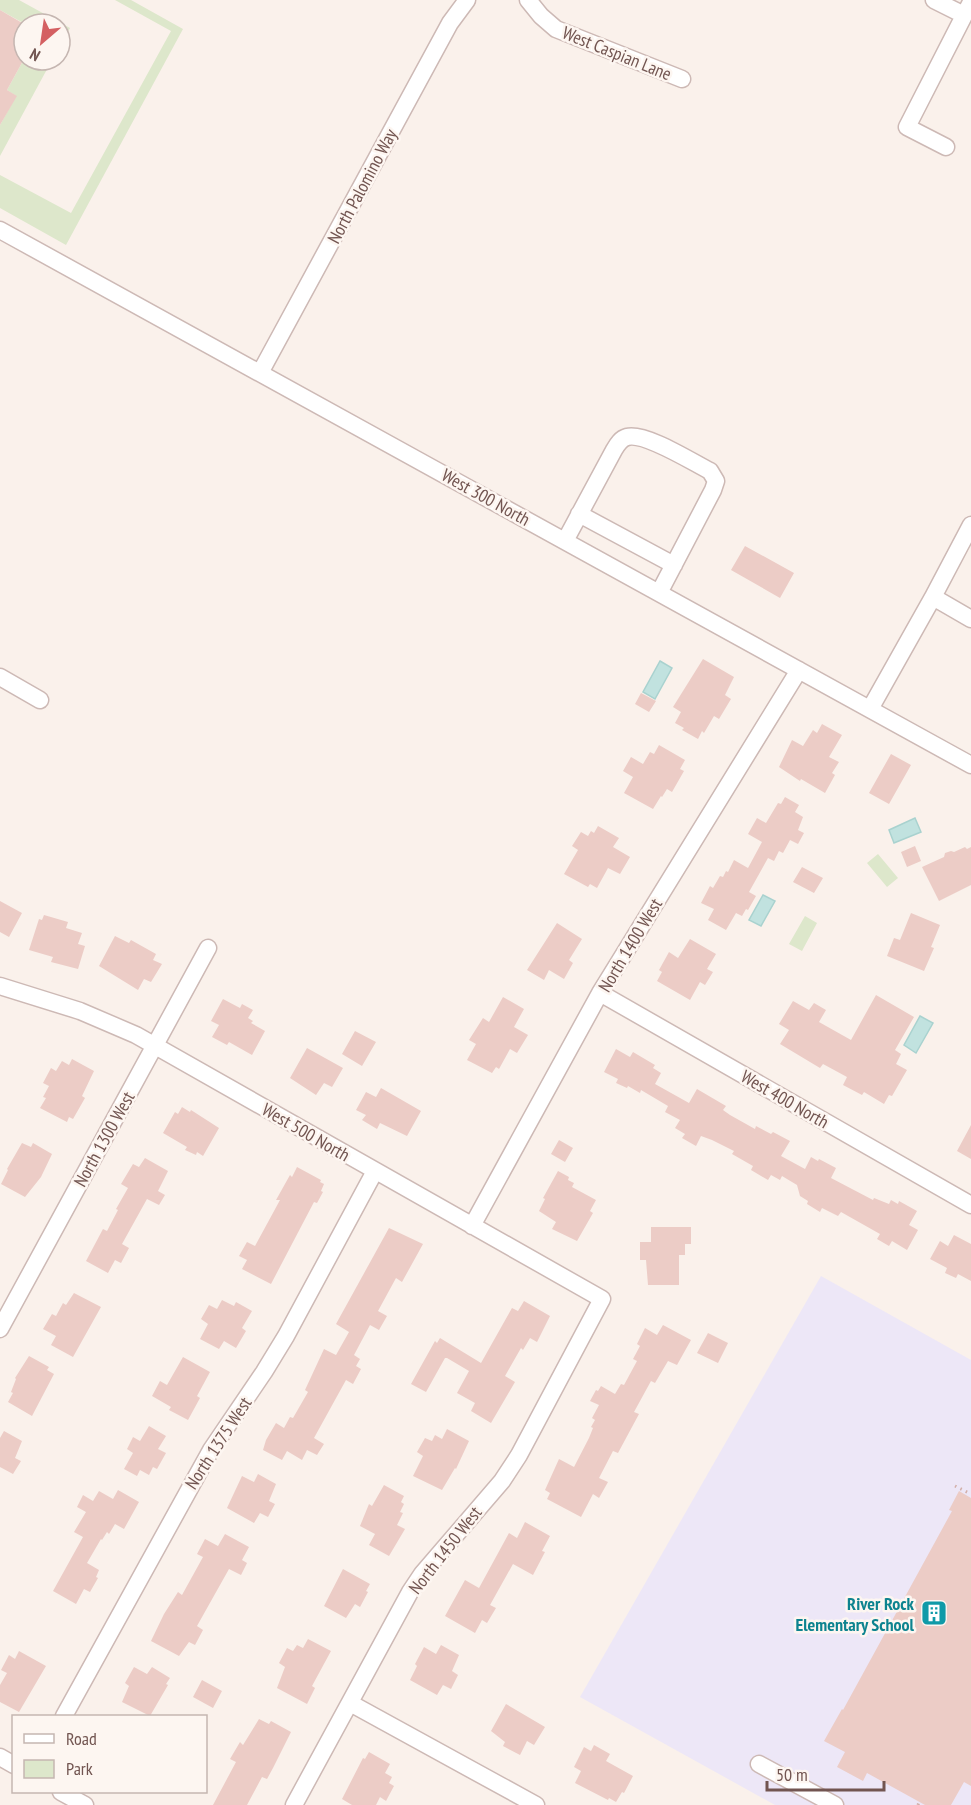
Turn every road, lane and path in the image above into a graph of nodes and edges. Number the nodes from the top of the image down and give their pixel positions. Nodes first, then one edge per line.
1 (467, 0) edge
2 (528, 0) edge
3 (934, 0) edge
4 (968, 8) edge
5 (682, 79) dead end
6 (946, 147) dead end
7 (0, 230) edge
8 (260, 373) junction
9 (579, 514) junction
10 (971, 525) edge
11 (565, 541) junction
12 (674, 566) junction
13 (659, 593) junction
14 (933, 597) junction
15 (971, 619) edge
16 (799, 670) junction
17 (0, 677) edge
18 (40, 700) dead end
19 (870, 710) junction
20 (971, 765) edge
21 (208, 948) dead end
22 (0, 986) edge
23 (600, 993) junction
24 (155, 1046) junction
25 (375, 1172) junction
26 (971, 1205) edge
27 (472, 1226) junction
28 (602, 1299) joint
29 (0, 1329) edge
30 (955, 1486) dead end
31 (971, 1494) edge
32 (350, 1703) junction
33 (65, 1715) edge
34 (759, 1764) dead end
35 (64, 1793) edge
36 (85, 1805) edge
37 (294, 1805) edge
38 (536, 1805) edge
39 (834, 1805) edge

1 - 8 street, North Palomino Way
2 - 5 street, West Caspian Lane
3 - 4 street
4 - 6 street
7 - 8 street, West 300 North
8 - 11 street, West 300 North
9 - 11 street
9 - 12 street
9 - 12 street
10 - 14 street
11 - 13 street, West 300 North
12 - 13 street
13 - 16 street, West 300 North
14 - 15 street
14 - 19 street
16 - 19 street, West 300 North
16 - 23 street, North 1400 West
17 - 18 street
19 - 20 street, West 300 North
21 - 24 street, North 1300 West
22 - 24 street, West 500 North
23 - 26 street, West 400 North
23 - 27 street, North 1400 West
24 - 25 street, West 500 North
24 - 29 street, North 1300 West
25 - 27 street, West 500 North
25 - 33 street, North 1375 West
27 - 28 street, West 500 North
28 - 32 street, North 1450 West
30 - 31 path
32 - 37 street, North 1450 West
32 - 38 street
34 - 39 street
35 - 36 street

